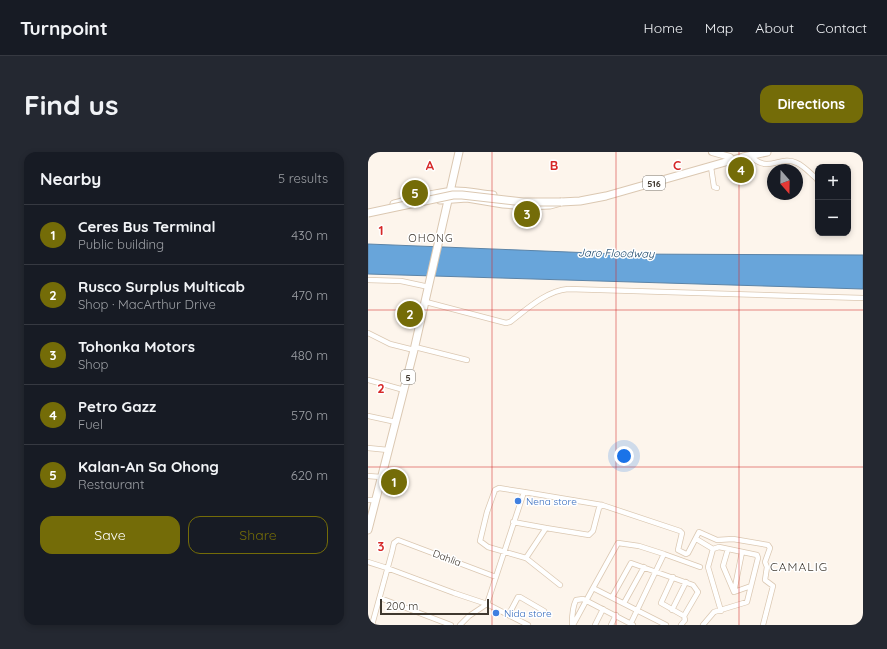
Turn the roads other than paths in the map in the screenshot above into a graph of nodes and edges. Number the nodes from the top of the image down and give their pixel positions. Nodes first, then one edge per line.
1 (459, 152) edge
2 (712, 152) edge
3 (767, 152) edge
4 (730, 157) joint
5 (745, 157) junction
6 (754, 159) joint
7 (711, 167) junction
8 (815, 177) edge
9 (453, 181) junction
10 (717, 188) dead end
11 (465, 191) junction
12 (451, 192) junction
13 (439, 194) junction
14 (461, 198) junction
15 (449, 199) junction
16 (433, 201) junction
17 (561, 202) junction
18 (446, 210) junction
19 (368, 213) edge
20 (368, 280) edge
21 (429, 286) junction
22 (863, 298) edge
23 (426, 302) junction
24 (368, 333) edge
25 (415, 348) junction
26 (467, 360) dead end
27 (368, 380) edge
28 (404, 390) junction
29 (368, 416) edge
30 (396, 422) junction
31 (368, 448) edge
32 (388, 450) junction
33 (368, 476) edge
34 (381, 477) junction
35 (524, 492) junction
36 (372, 500) edge
37 (602, 505) junction
38 (513, 522) junction
39 (546, 528) junction
40 (368, 530) edge
41 (698, 540) dead end
42 (713, 549) junction
43 (728, 549) junction
44 (504, 551) junction
45 (742, 552) junction
46 (664, 554) junction
47 (526, 558) junction
48 (368, 562) edge
49 (644, 567) junction
50 (700, 567) dead end
51 (387, 568) junction
52 (657, 571) junction
53 (496, 577) junction
54 (673, 577) junction
55 (686, 582) junction
56 (560, 585) dead end
57 (751, 586) junction
58 (593, 588) junction
59 (734, 592) junction
60 (612, 597) junction
61 (380, 598) junction
62 (586, 601) junction
63 (487, 604) junction
64 (624, 604) junction
65 (603, 609) junction
66 (672, 610) junction
67 (544, 611) dead end
68 (638, 611) junction
69 (721, 611) junction
70 (509, 614) junction
71 (616, 616) junction
72 (684, 616) junction
73 (631, 624) edge
74 (372, 625) edge
75 (450, 625) edge
76 (460, 625) edge
77 (528, 625) edge
78 (573, 625) edge
79 (595, 625) edge
80 (611, 625) edge
81 (666, 625) edge
82 (681, 625) edge
83 (703, 625) edge
84 (763, 625) edge

1 - 9 main road, 5
2 - 4 street
3 - 5 main road, 516
4 - 5 main road
5 - 6 main road
5 - 7 main road, 516
6 - 8 street
7 - 10 street
7 - 17 main road, 516
9 - 11 main road
9 - 12 main road, 5
9 - 13 main road
11 - 12 main road, 516
11 - 17 main road, 516
12 - 13 main road
12 - 15 main road, 5
13 - 19 main road
14 - 15 main road, 516
14 - 17 main road, 516
14 - 18 main road
15 - 16 main road
15 - 18 main road, 5
16 - 18 main road
16 - 19 main road
17 - 19 main road, bridge
18 - 21 main road, 5
20 - 21 street
21 - 23 main road, 5
22 - 23 street
23 - 25 main road, 5
24 - 25 street
25 - 26 street
25 - 28 main road, 5
27 - 28 street
28 - 30 main road, 5
29 - 30 street
30 - 32 main road, 5
31 - 32 street
32 - 34 main road, 5
33 - 34 street
34 - 36 main road, 5
35 - 37 street
35 - 38 street
35 - 44 street
36 - 40 main road, 5
37 - 39 street
37 - 84 street
38 - 39 street
38 - 44 street
39 - 47 street
41 - 42 street
42 - 43 street
42 - 69 street
43 - 45 street
43 - 59 street
44 - 47 street
44 - 53 street
45 - 57 street
45 - 59 street
46 - 50 street
46 - 52 street
46 - 58 street
47 - 56 street
48 - 51 street
49 - 52 street
49 - 60 street
49 - 64 street
51 - 53 street, Dahlia
51 - 61 street
51 - 63 street
52 - 54 street
52 - 68 street
53 - 63 street
54 - 55 street
54 - 66 street
55 - 66 street
55 - 72 street
57 - 59 street
57 - 69 street
58 - 60 street
58 - 62 street
60 - 64 street
61 - 74 street
61 - 75 street
62 - 65 street
62 - 78 street
62 - 78 street
63 - 70 street
63 - 76 street
64 - 68 street
65 - 71 street
65 - 79 street
66 - 72 street
67 - 70 street
68 - 73 street
68 - 81 street
69 - 83 street
70 - 77 street
71 - 73 street
71 - 80 street
72 - 82 street

